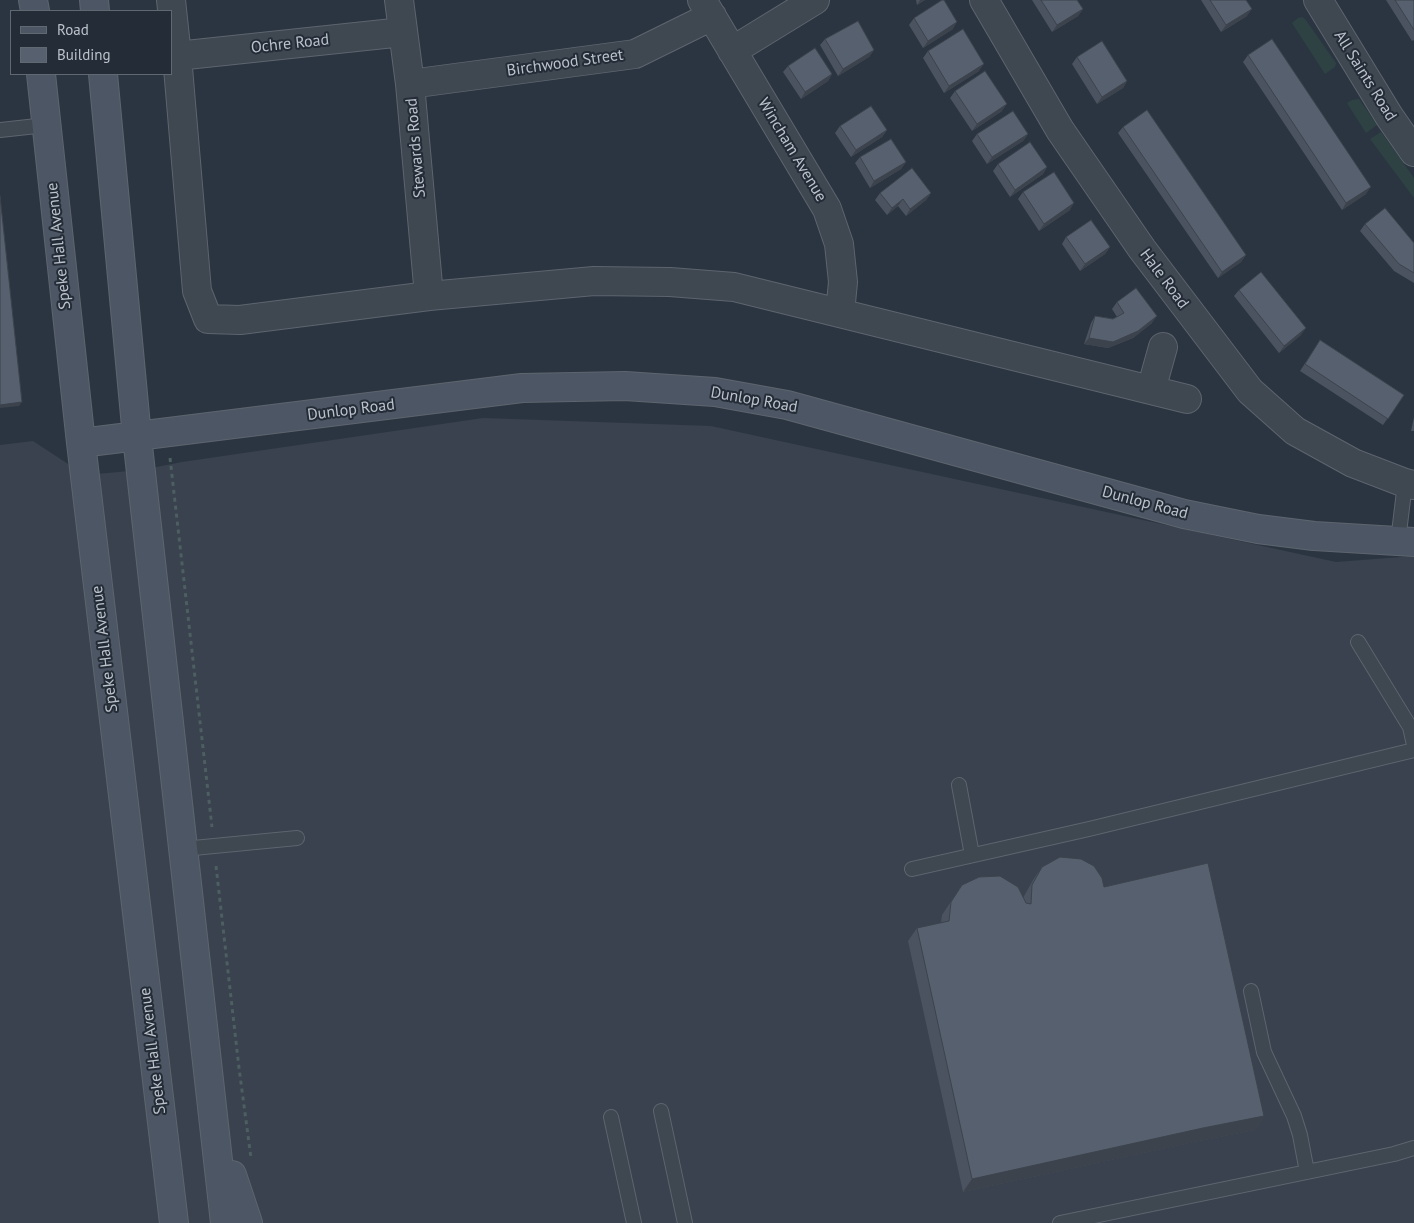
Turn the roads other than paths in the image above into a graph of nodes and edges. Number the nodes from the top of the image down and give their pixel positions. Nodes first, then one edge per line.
1 (171, 0) edge
2 (399, 0) edge
3 (815, 0) edge
4 (984, 0) edge
5 (1318, 0) edge
6 (707, 8) edge
7 (403, 32) junction
8 (732, 50) junction
9 (177, 56) junction
10 (41, 75) edge
11 (102, 75) edge
12 (410, 84) junction
13 (46, 125) junction
14 (0, 130) edge
15 (1414, 152) edge
16 (429, 296) junction
17 (840, 313) junction
18 (1163, 347) dead end
19 (1151, 390) junction
20 (1187, 399) dead end
21 (137, 437) junction
22 (81, 444) junction
23 (1410, 484) edge
24 (1406, 541) edge
25 (1358, 642) dead end
26 (1414, 745) edge
27 (1414, 750) edge
28 (959, 785) dead end
29 (297, 838) dead end
30 (183, 849) junction
31 (972, 856) junction
32 (912, 869) dead end
33 (1251, 991) dead end
34 (209, 1076) junction
35 (660, 1111) dead end
36 (611, 1117) dead end
37 (1414, 1148) edge
38 (1307, 1172) junction
39 (174, 1223) edge
40 (225, 1223) edge
41 (248, 1223) edge
42 (634, 1223) edge
43 (685, 1223) edge
44 (1060, 1223) edge

1 - 9 street
2 - 7 street, Stewards Road
3 - 8 street
4 - 23 street, Hale Road
5 - 15 street, All Saints Road
6 - 8 street, Wincham Avenue
6 - 12 street, Birchwood Street
7 - 9 street, Ochre Road
7 - 12 street, Stewards Road
8 - 17 street, Wincham Avenue
9 - 16 street
10 - 13 street, Speke Hall Avenue
11 - 21 street
12 - 16 street, Stewards Road
13 - 14 lane
13 - 22 street, Speke Hall Avenue
16 - 17 street
17 - 19 street
18 - 19 street
19 - 20 street
21 - 22 street, Dunlop Road
21 - 24 street, Dunlop Road
21 - 30 street
22 - 39 street, Speke Hall Avenue
23 - 24 lane
25 - 26 lane
27 - 31 lane
28 - 31 lane
29 - 30 lane
30 - 34 street
31 - 32 lane
33 - 38 lane
34 - 40 street
34 - 41 street
35 - 43 lane
36 - 42 lane
37 - 38 lane
38 - 44 lane

